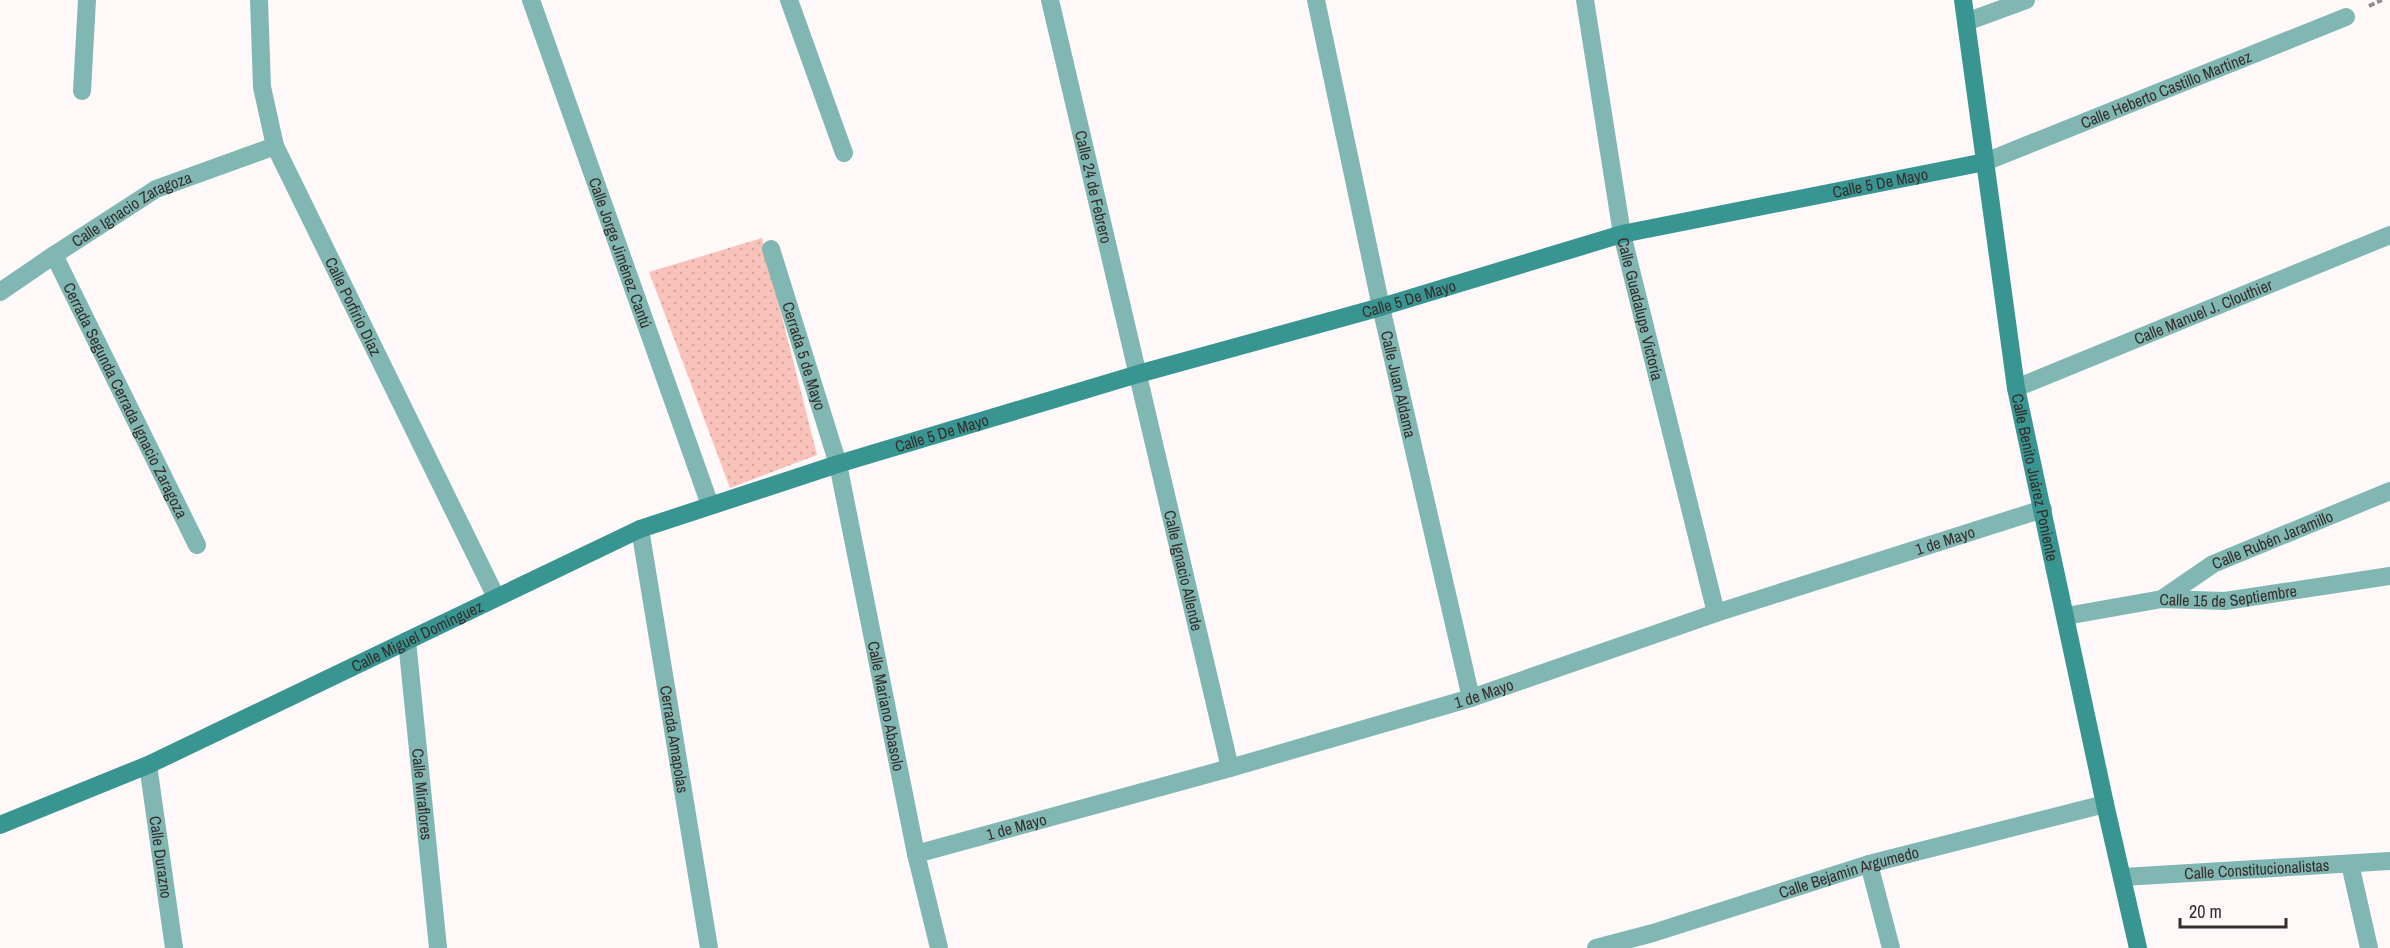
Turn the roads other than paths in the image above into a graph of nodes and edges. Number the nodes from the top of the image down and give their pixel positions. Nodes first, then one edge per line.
1 (87, 0) edge
2 (259, 0) edge
3 (531, 0) edge
4 (789, 0) edge
5 (1050, 0) edge
6 (1316, 0) edge
7 (1585, 0) edge
8 (1963, 0) edge
9 (2026, 0) edge
10 (2346, 17) dead end
11 (1966, 22) junction
12 (82, 91) dead end
13 (275, 146) junction
14 (844, 153) dead end
15 (1986, 162) junction
16 (1622, 234) junction
17 (2390, 235) edge
18 (771, 249) dead end
19 (54, 255) junction
20 (0, 292) edge
21 (1381, 307) junction
22 (1138, 374) junction
23 (2016, 388) junction
24 (838, 464) junction
25 (2390, 491) edge
26 (710, 505) junction
27 (2043, 509) junction
28 (640, 529) junction
29 (197, 545) dead end
30 (2390, 576) edge
31 (496, 597) junction
32 (2162, 599) junction
33 (1716, 613) junction
34 (2066, 616) junction
35 (407, 641) junction
36 (1471, 698) junction
37 (148, 765) junction
38 (1230, 768) junction
39 (2105, 804) junction
40 (0, 825) edge
41 (916, 854) junction
42 (2390, 861) edge
43 (1869, 864) junction
44 (2350, 864) junction
45 (2123, 877) junction
46 (1656, 940) edge
47 (174, 948) edge
48 (438, 948) edge
49 (709, 948) edge
50 (939, 948) edge
51 (1596, 948) edge
52 (1891, 948) edge
53 (2138, 948) edge
54 (2369, 948) edge

1 - 12 street
2 - 13 street, Calle Porfirio Díaz
3 - 26 street, Calle Jorge Jiménez Cantú
4 - 14 street
5 - 22 street, Calle 24 de Febrero
6 - 21 street, Calle Juan Aldama
7 - 16 street, Calle Guadalupe Victoria
8 - 11 street, Calle Benito Juárez Poniente
9 - 11 street
10 - 15 street, Calle Heberto Castillo Martinez
11 - 15 street, Calle Benito Juárez Poniente
13 - 19 street, Calle Ignacio Zaragoza
13 - 31 street, Calle Porfirio Díaz
15 - 16 street, Calle 5 De Mayo
15 - 23 street, Calle Benito Juárez Poniente
16 - 21 street, Calle 5 De Mayo
16 - 33 street, Calle Guadalupe Victoria
17 - 23 street, Calle Manuel J. Clouthier
18 - 24 street, Cerrada 5 de Mayo
19 - 20 street, Calle Ignacio Zaragoza
19 - 29 street, Cerrada Segunda Cerrada Ignacio Zaragoza
21 - 22 street, Calle 5 De Mayo
21 - 36 street, Calle Juan Aldama
22 - 24 street, Calle 5 De Mayo
22 - 38 street, Calle Ignacio Allende
23 - 27 street, Calle Benito Juárez Poniente
24 - 26 street, Calle Miguel Domínguez
24 - 41 street, Calle Mariano Abasolo
25 - 32 street, Calle Rubén Jaramillo
26 - 28 street, Calle Miguel Domínguez
27 - 33 street, 1 de Mayo
27 - 34 street, Calle Benito Juárez Poniente
28 - 31 street, Calle Miguel Domínguez
28 - 49 street, Cerrada Amapolas
30 - 32 street, Calle 15 de Septiembre
31 - 35 street, Calle Miguel Domínguez
32 - 34 street, Calle 15 de Septiembre
33 - 36 street, 1 de Mayo
34 - 39 street, Calle Benito Juárez Poniente
35 - 37 street, Calle Miguel Domínguez
35 - 48 street, Calle Miraflores
36 - 38 street, 1 de Mayo
37 - 40 street, Calle Miguel Domínguez
37 - 47 street, Calle Durazno
38 - 41 street, 1 de Mayo
39 - 43 street, Calle Bejamin Argumedo
39 - 45 street, Calle Benito Juárez Poniente
41 - 50 street, Calle Mariano Abasolo
42 - 44 street, Calle Constitucionalistas
43 - 46 street, Calle Bejamin Argumedo
43 - 52 street
44 - 45 street, Calle Constitucionalistas
44 - 54 street
45 - 53 street, Calle Benito Juárez Poniente
46 - 51 street, Calle Bejamin Argumedo

